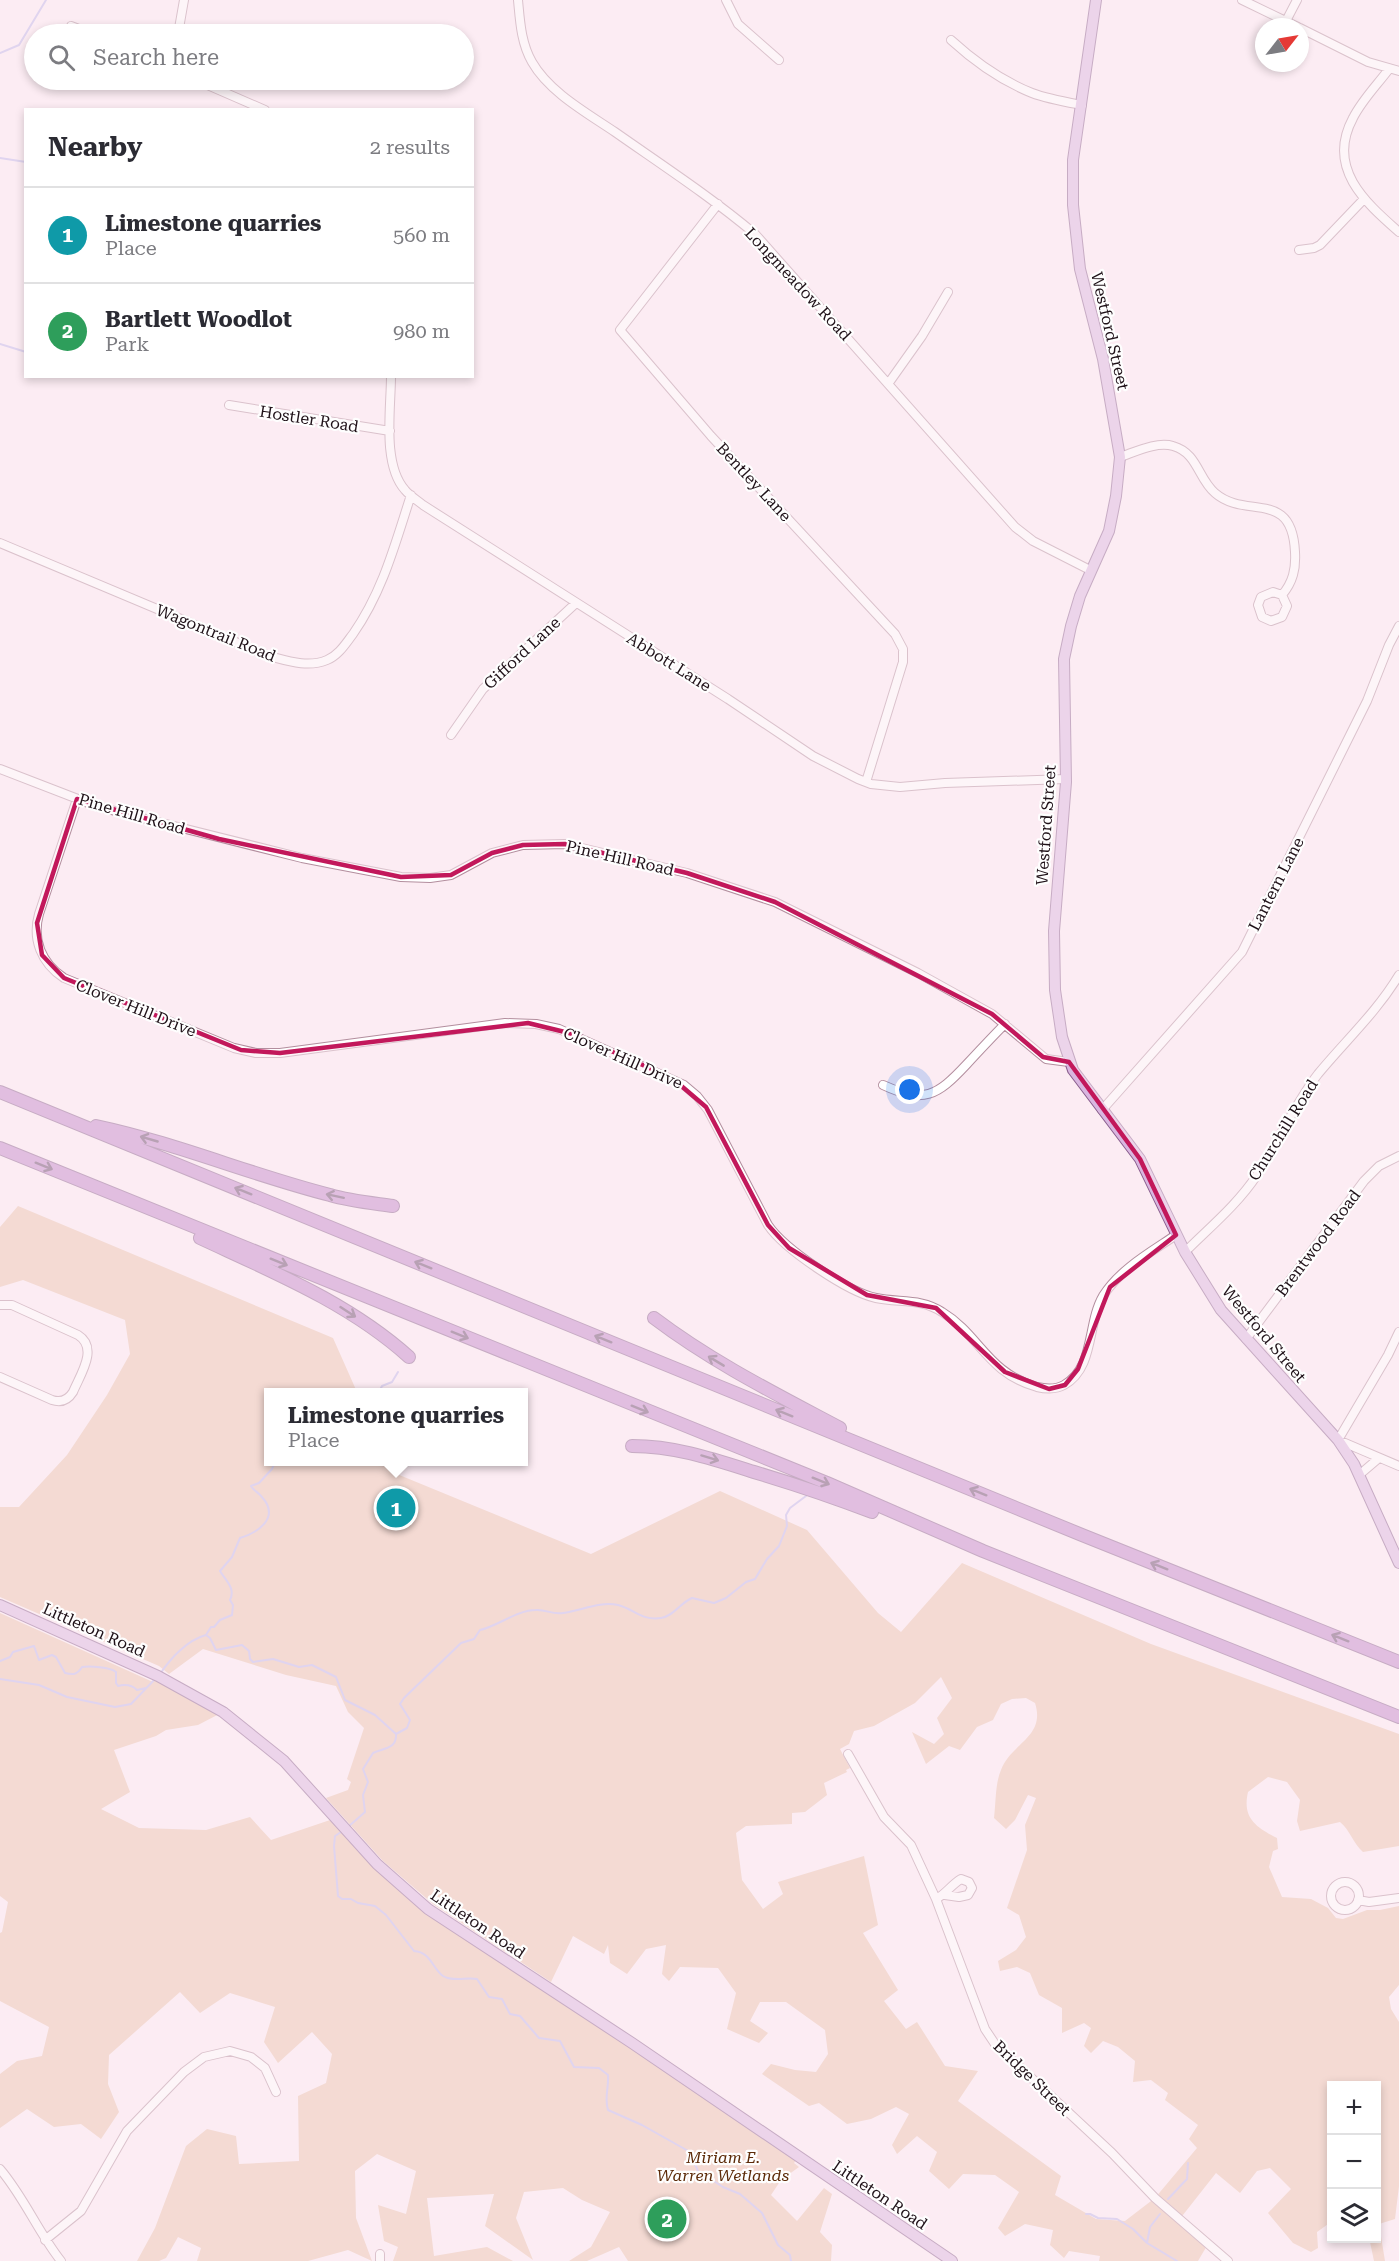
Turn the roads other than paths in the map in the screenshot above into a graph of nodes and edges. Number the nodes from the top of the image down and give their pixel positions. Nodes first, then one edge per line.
1 (184, 0) edge
2 (518, 0) edge
3 (726, 0) edge
4 (1096, 0) edge
5 (1242, 0) edge
6 (1297, 0) edge
7 (1280, 18) edge
8 (1288, 18) edge
9 (180, 24) edge
10 (1309, 33) edge
11 (951, 40) dead end
12 (779, 60) dead end
13 (1389, 69) junction
14 (1399, 71) edge
15 (219, 90) edge
16 (1082, 105) junction
17 (260, 108) edge
18 (1363, 200) junction
19 (718, 204) junction
20 (1399, 232) edge
21 (1299, 250) dead end
22 (948, 292) dead end
23 (391, 378) edge
24 (888, 384) junction
25 (229, 405) dead end
26 (390, 431) junction
27 (1120, 457) junction
28 (411, 495) junction
29 (0, 543) edge
30 (1090, 570) junction
31 (1282, 595) dead end
32 (576, 603) junction
33 (1399, 626) edge
34 (451, 735) dead end
35 (0, 769) edge
36 (1066, 779) junction
37 (866, 782) junction
38 (77, 799) junction
39 (1399, 975) edge
40 (1005, 1024) junction
41 (1069, 1062) junction
42 (883, 1085) dead end
43 (0, 1092) edge
44 (1102, 1110) junction
45 (64, 1119) junction
46 (0, 1148) edge
47 (1399, 1155) edge
48 (89, 1184) junction
49 (393, 1206) dead end
50 (1176, 1235) junction
51 (1185, 1252) junction
52 (0, 1305) edge
53 (654, 1318) dead end
54 (1399, 1332) edge
55 (1246, 1339) junction
56 (409, 1357) dead end
57 (0, 1377) edge
58 (1338, 1440) junction
59 (632, 1446) dead end
60 (1379, 1458) junction
61 (896, 1459) junction
62 (1399, 1466) edge
63 (1359, 1475) junction
64 (956, 1540) junction
65 (1399, 1563) edge
66 (0, 1605) edge
67 (1399, 1662) edge
68 (1399, 1717) edge
69 (848, 1755) dead end
70 (1399, 1898) edge
71 (1358, 1900) dead end
72 (276, 2092) dead end
73 (0, 2169) edge
74 (45, 2240) junction
75 (61, 2261) edge
76 (952, 2261) edge
77 (1228, 2261) edge

1 - 9 street
2 - 19 street, Longmeadow Road
3 - 12 street
4 - 16 main road, Westford Street
5 - 7 street
6 - 8 street
10 - 13 street
11 - 16 street
13 - 14 street
13 - 18 street
15 - 17 street
16 - 27 main road, Westford Street
18 - 20 street
18 - 21 street
19 - 24 street, Longmeadow Road
19 - 37 street, Bentley Lane
22 - 24 street
23 - 26 street, Abbott Lane
24 - 30 street, Longmeadow Road
25 - 26 street, Hostler Road
26 - 28 street, Abbott Lane
27 - 30 main road, Westford Street
27 - 31 street
28 - 29 street, Wagontrail Road
28 - 32 street, Abbott Lane
30 - 36 main road, Westford Street
32 - 34 street, Gifford Lane
32 - 37 street, Abbott Lane
33 - 44 street, Lantern Lane
35 - 38 street, Pine Hill Road
36 - 37 street, Abbott Lane
36 - 41 main road, Westford Street
38 - 40 street, Pine Hill Road
38 - 50 street, Clover Hill Drive
39 - 51 street, Churchill Road
40 - 41 street, Pine Hill Road
40 - 42 street
41 - 44 main road, Westford Street
43 - 45 highway
44 - 50 main road, Westford Street
49 -> 45 highway
61 -> 45 highway
46 -> 48 highway
47 - 55 street, Brentwood Road
48 -> 56 highway
48 -> 64 highway
50 - 51 main road, Westford Street
51 - 55 main road, Westford Street
52 - 57 street
61 -> 53 highway
54 - 58 street
55 - 58 main road, Westford Street
58 - 60 street
58 - 63 main road, Westford Street
59 -> 64 highway
60 - 62 street
60 - 63 street
67 -> 61 highway
63 - 65 main road, Westford Street
64 - 68 highway
66 - 76 main road, Littleton Road
69 - 77 street, Bridge Street
70 - 71 street
72 - 74 street
73 - 74 street
74 - 75 street

